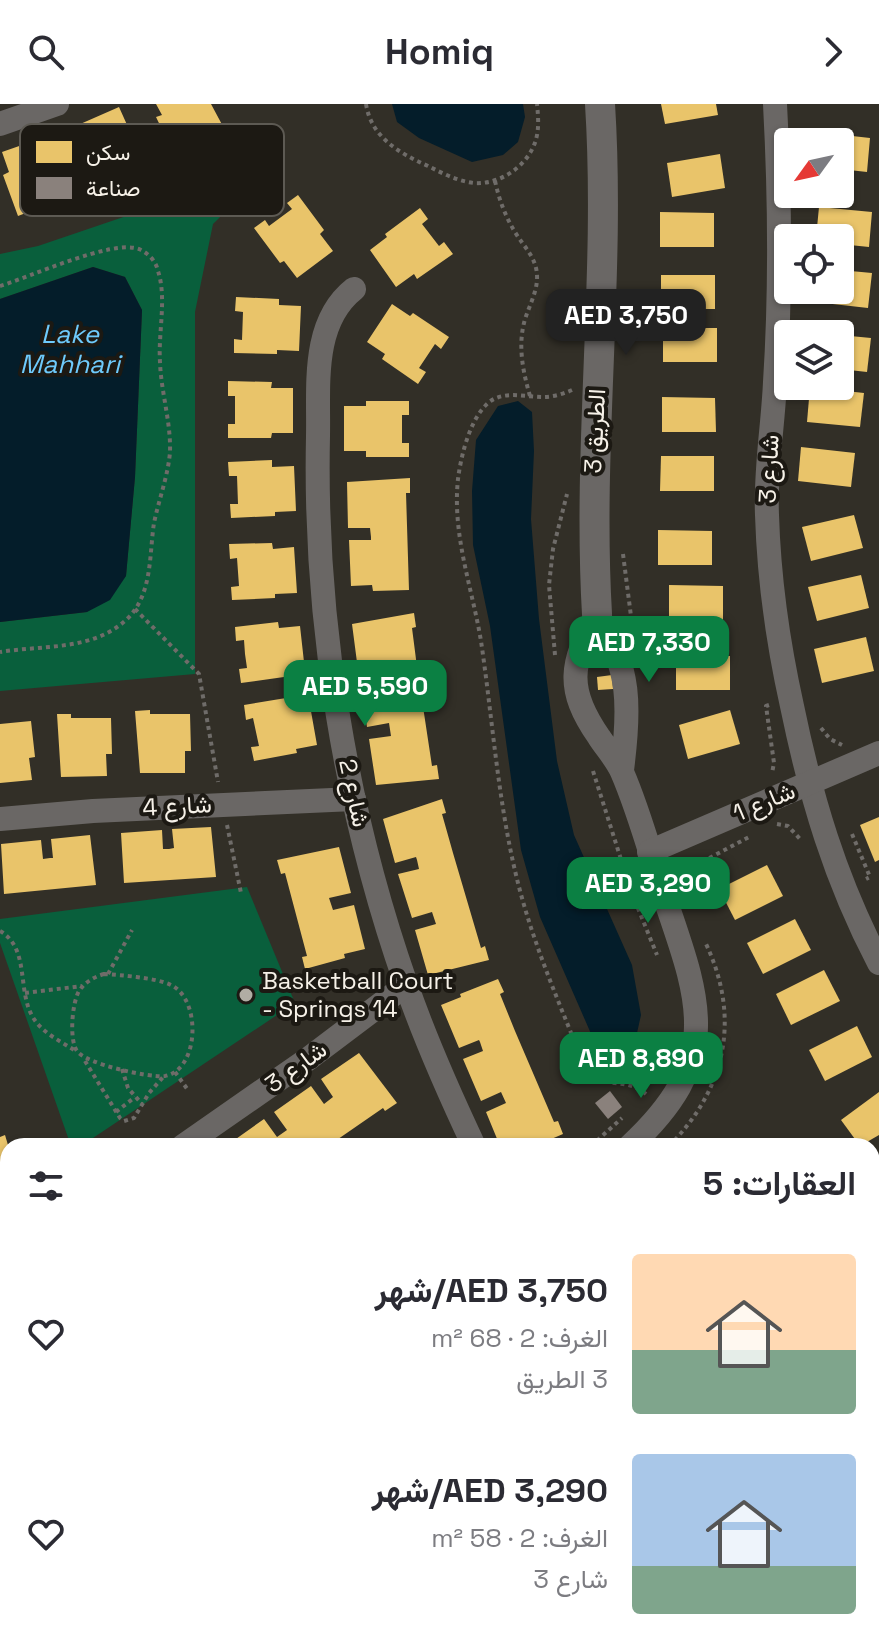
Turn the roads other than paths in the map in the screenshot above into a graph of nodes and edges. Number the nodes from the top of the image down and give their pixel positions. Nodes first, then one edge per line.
1 (57, 104) edge
2 (600, 104) edge
3 (775, 104) edge
4 (0, 124) edge
5 (354, 289) dead end
6 (597, 614) junction
7 (879, 753) edge
8 (622, 770) junction
9 (808, 783) junction
10 (354, 799) junction
11 (0, 819) edge
12 (649, 852) junction
13 (879, 963) edge
14 (406, 985) junction
15 (194, 1138) edge
16 (470, 1138) edge
17 (638, 1138) edge

1 - 4 street
2 - 6 street, 3 الطريق
3 - 9 street, شارع 3
5 - 10 street, شارع 2
6 - 8 street, 3 الطريق
6 - 8 street, 3 الطريق
7 - 9 street, شارع 1
8 - 12 street
9 - 12 street, شارع 1
9 - 13 street
10 - 11 street, شارع 4
10 - 14 street, شارع 2
12 - 17 street
14 - 15 street, شارع 3
14 - 16 street, شارع 2

